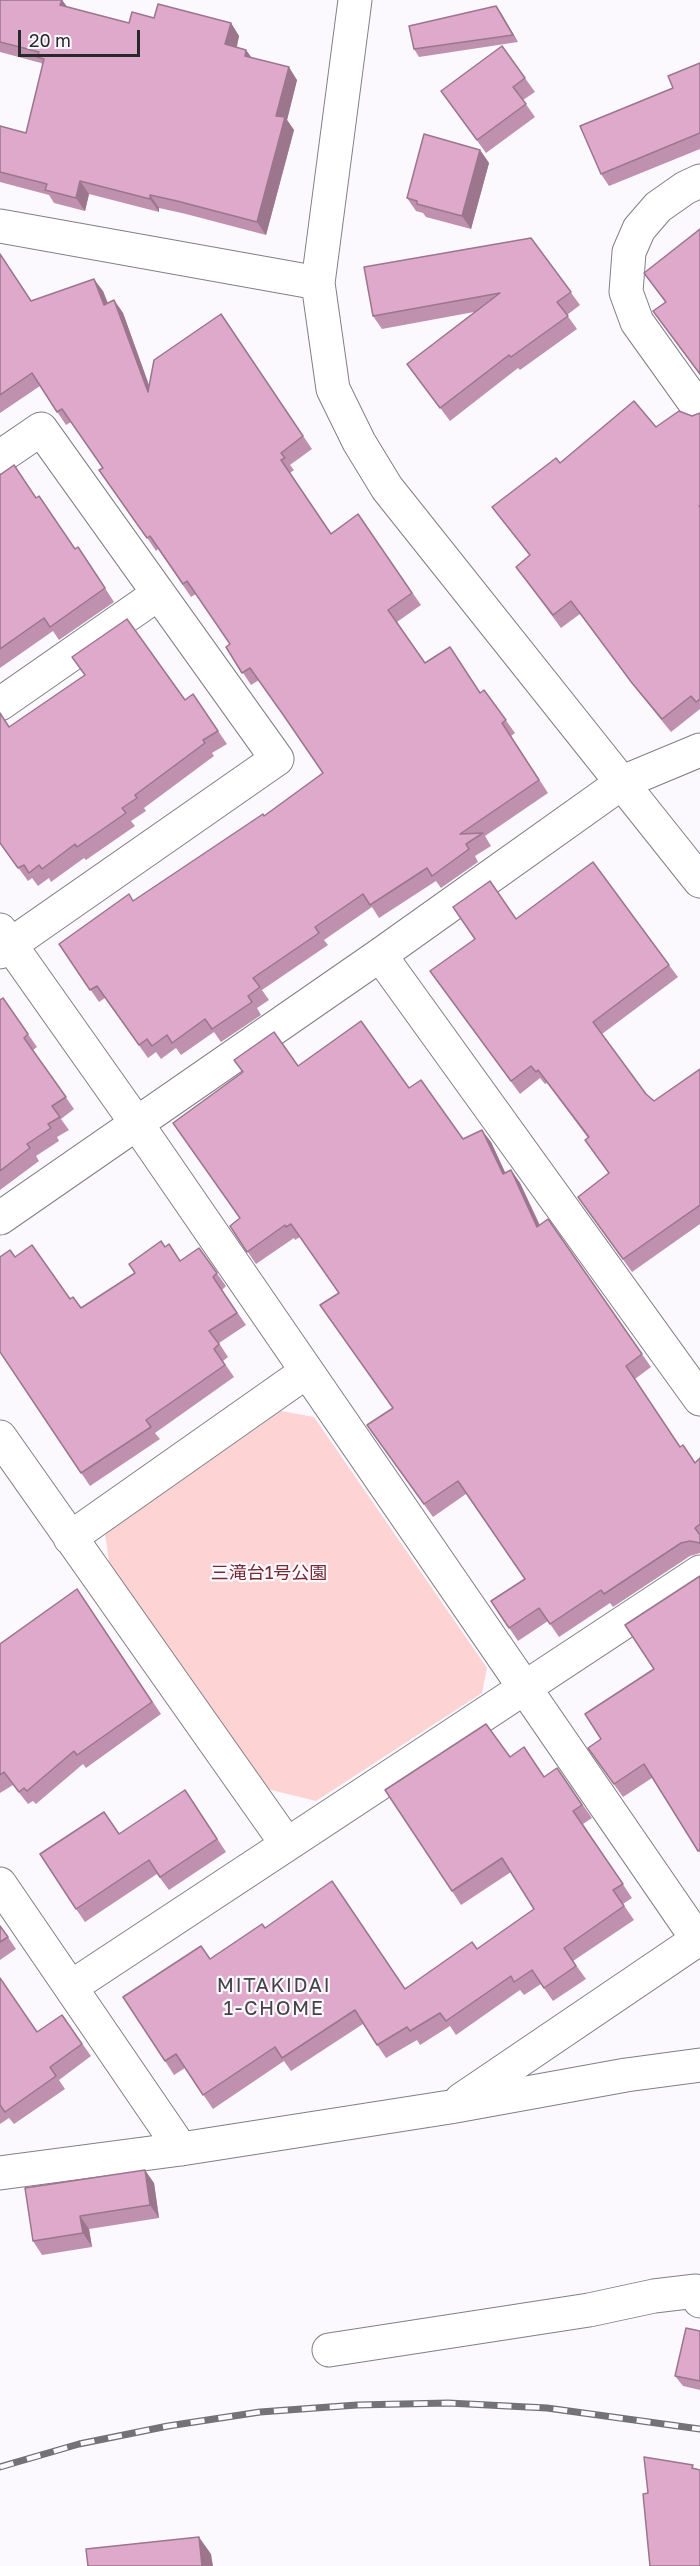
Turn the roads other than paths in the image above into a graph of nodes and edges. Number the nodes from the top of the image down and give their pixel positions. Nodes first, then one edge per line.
1 (355, 0) edge
2 (700, 181) edge
3 (0, 226) edge
4 (318, 283) junction
5 (700, 410) edge
6 (0, 457) edge
7 (158, 594) junction
8 (0, 704) edge
9 (700, 750) edge
10 (623, 782) junction
11 (700, 881) edge
12 (3, 943) edge
13 (380, 955) junction
14 (137, 1124) junction
15 (0, 1218) edge
16 (306, 1372) junction
17 (700, 1399) edge
18 (0, 1437) edge
19 (70, 1538) junction
20 (700, 1572) edge
21 (525, 1689) junction
22 (286, 1843) junction
23 (0, 1884) edge
24 (699, 1939) edge
25 (71, 1987) junction
26 (700, 2065) edge
27 (450, 2107) junction
28 (181, 2149) junction
29 (0, 2173) edge
30 (700, 2301) edge
31 (329, 2350) dead end

1 - 4 street
2 - 5 street
3 - 4 street
4 - 10 street
6 - 7 street
7 - 8 street
7 - 12 street
9 - 10 street
10 - 11 street
10 - 13 street
12 - 14 street
13 - 14 street
13 - 17 street
14 - 15 street
14 - 16 street
16 - 19 street
16 - 21 street
18 - 19 street
19 - 22 street
20 - 21 street
21 - 22 street
21 - 24 street
22 - 25 street
23 - 25 street
24 - 27 street
25 - 28 street
26 - 27 street
27 - 28 street
28 - 29 street
30 - 31 street

